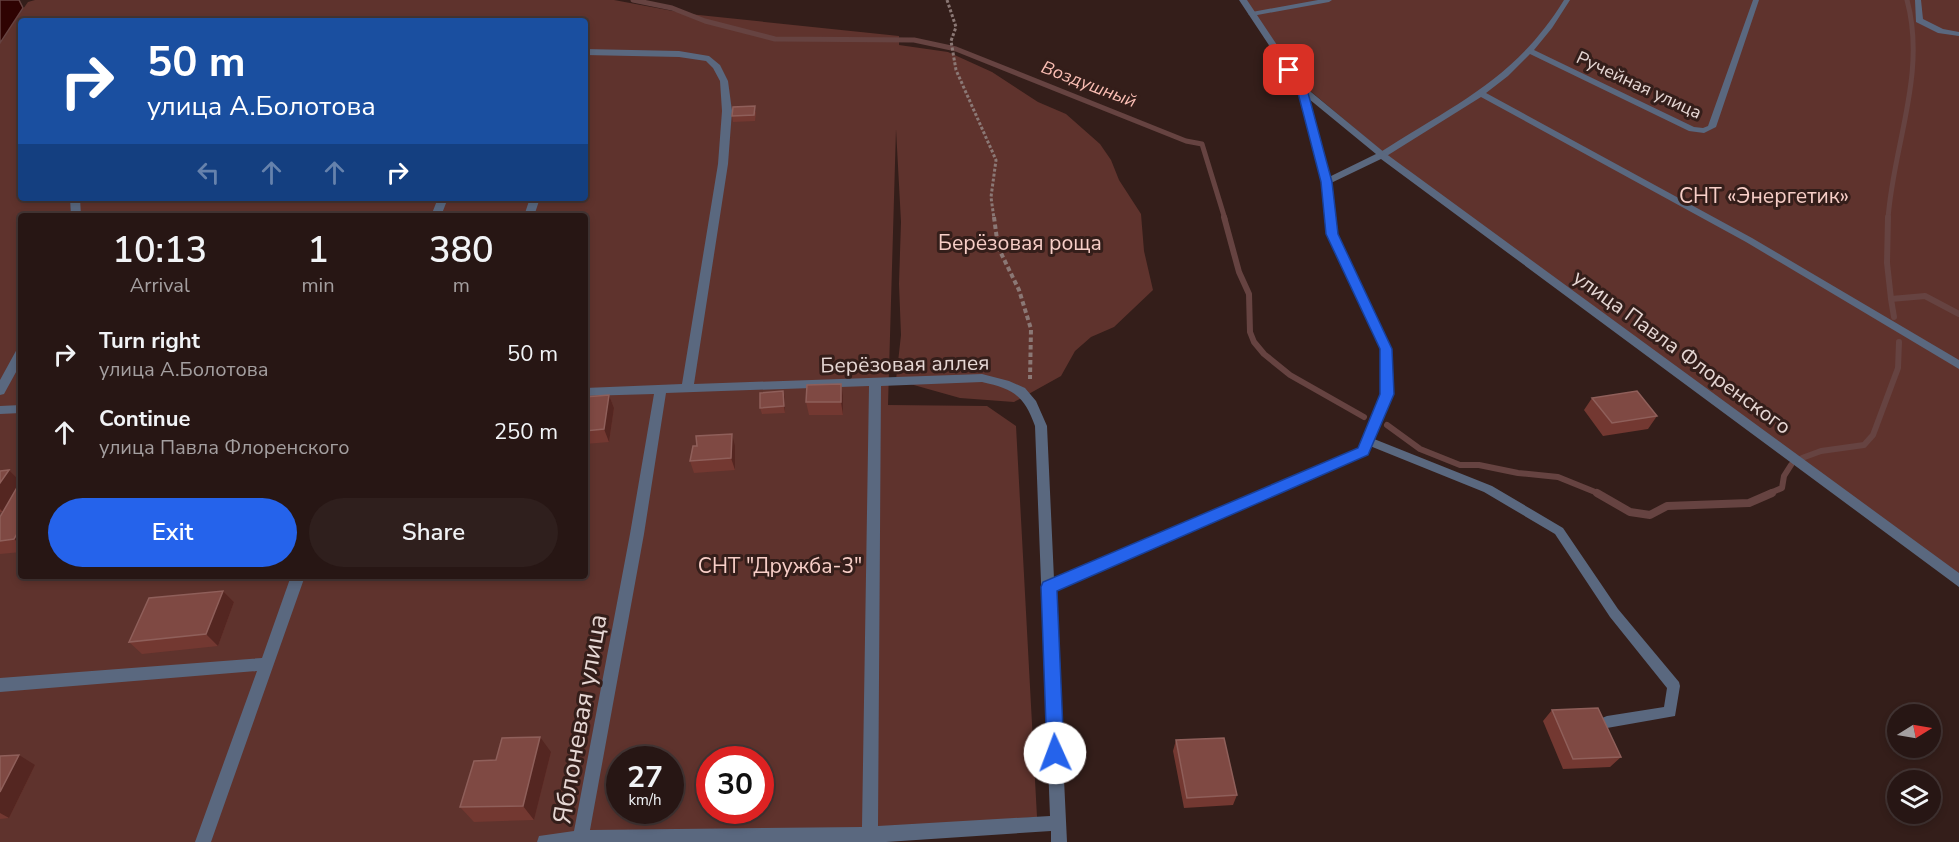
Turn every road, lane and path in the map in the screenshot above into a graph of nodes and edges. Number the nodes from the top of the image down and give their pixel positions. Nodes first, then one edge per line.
1 (946, 0) edge
2 (1244, 0) edge
3 (1329, 0) edge
4 (1567, 0) edge
5 (1756, 0) edge
6 (1918, 0) edge
7 (1252, 14) junction
8 (1959, 34) edge
9 (1530, 51) junction
10 (588, 52) edge
11 (1302, 89) junction
12 (1481, 94) junction
13 (1382, 155) junction
14 (1326, 182) junction
15 (18, 358) edge
16 (1959, 366) edge
17 (875, 382) junction
18 (687, 389) junction
19 (661, 390) junction
20 (0, 391) edge
21 (588, 392) edge
22 (1034, 404) junction
23 (18, 409) edge
24 (0, 410) edge
25 (1369, 441) junction
26 (297, 579) edge
27 (1959, 580) edge
28 (1049, 587) junction
29 (265, 664) junction
30 (0, 685) edge
31 (1607, 722) edge
32 (1058, 824) junction
33 (870, 835) junction
34 (580, 838) junction
35 (203, 842) edge
36 (545, 842) edge
37 (1059, 842) edge

1 - 22 path
2 - 7 street, улица Павла Флоренского
3 - 7 lane
4 - 9 lane
5 - 9 lane, Ручейная улица
6 - 8 lane
7 - 11 street, улица Павла Флоренского
9 - 12 lane
10 - 18 street
11 - 13 street, улица Павла Флоренского
11 - 14 street, улица Павла Флоренского
12 - 13 lane
12 - 16 lane
13 - 14 street
13 - 27 street, улица Павла Флоренского
14 - 25 street, улица Павла Флоренского
15 - 20 street
17 - 18 street, Берёзовая аллея
17 - 22 street, Берёзовая аллея
17 - 33 street
18 - 19 street, Берёзовая аллея
19 - 21 street, Берёзовая аллея
19 - 34 street, Яблоневая улица
22 - 28 street
23 - 24 street
25 - 28 street
25 - 31 lane
26 - 29 street
28 - 32 street
29 - 30 street
29 - 35 street
32 - 33 street, Яблоневая улица
32 - 37 street
33 - 34 street, Яблоневая улица
34 - 36 street

